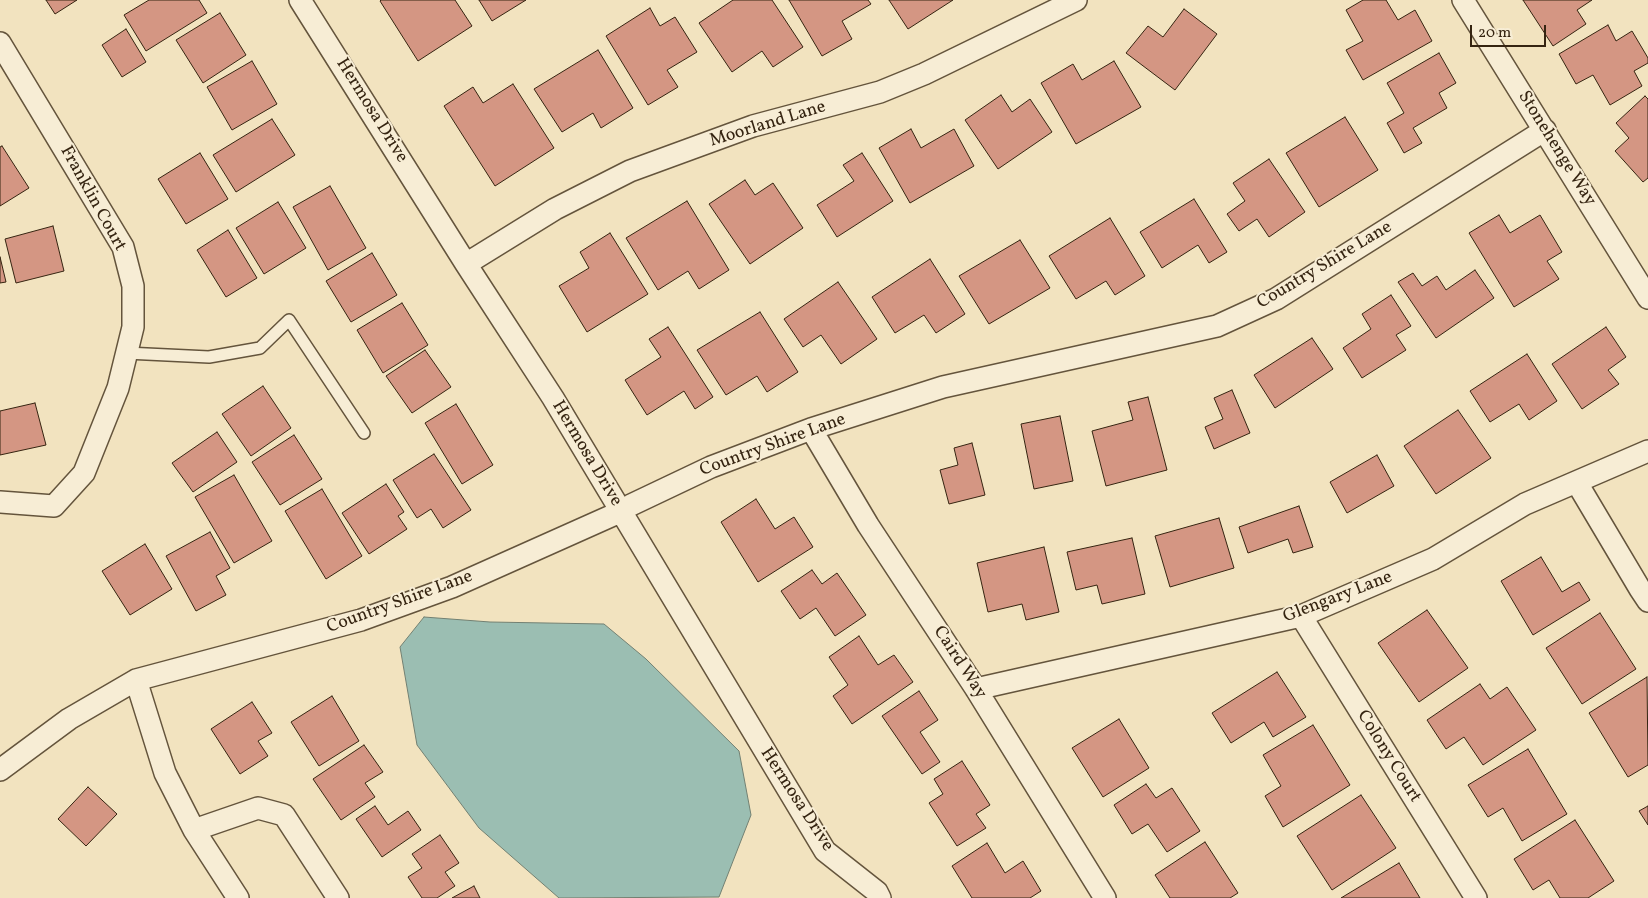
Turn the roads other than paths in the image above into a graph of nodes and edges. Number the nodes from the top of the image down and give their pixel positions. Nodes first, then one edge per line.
1 (300, 0) edge
2 (1076, 0) edge
3 (1463, 0) edge
4 (0, 43) edge
5 (1545, 130) junction
6 (466, 264) junction
7 (1648, 298) edge
8 (126, 353) junction
9 (811, 429) junction
10 (364, 433) dead end
11 (1648, 451) edge
12 (1577, 483) junction
13 (0, 502) edge
14 (620, 512) junction
15 (1648, 601) edge
16 (1301, 616) junction
17 (136, 680) junction
18 (976, 689) junction
19 (0, 770) edge
20 (194, 830) junction
21 (875, 896) edge
22 (238, 898) edge
23 (338, 898) edge
24 (1105, 898) edge
25 (1476, 898) edge

1 - 6 street, Hermosa Drive
2 - 6 street, Moorland Lane
3 - 5 street, Stonehenge Way
4 - 8 street, Franklin Court
5 - 7 street, Stonehenge Way
5 - 9 street, Country Shire Lane
6 - 14 street, Hermosa Drive
8 - 10 lane
8 - 13 street, Franklin Court
9 - 14 street, Country Shire Lane
9 - 18 street, Caird Way
11 - 12 street, Glengary Lane
12 - 15 street
12 - 16 street, Glengary Lane
14 - 17 street, Country Shire Lane
14 - 21 street, Hermosa Drive
16 - 18 street, Glengary Lane
16 - 25 street, Colony Court
17 - 19 street, Country Shire Lane
17 - 20 street
18 - 24 street, Caird Way
20 - 22 street
20 - 23 street

